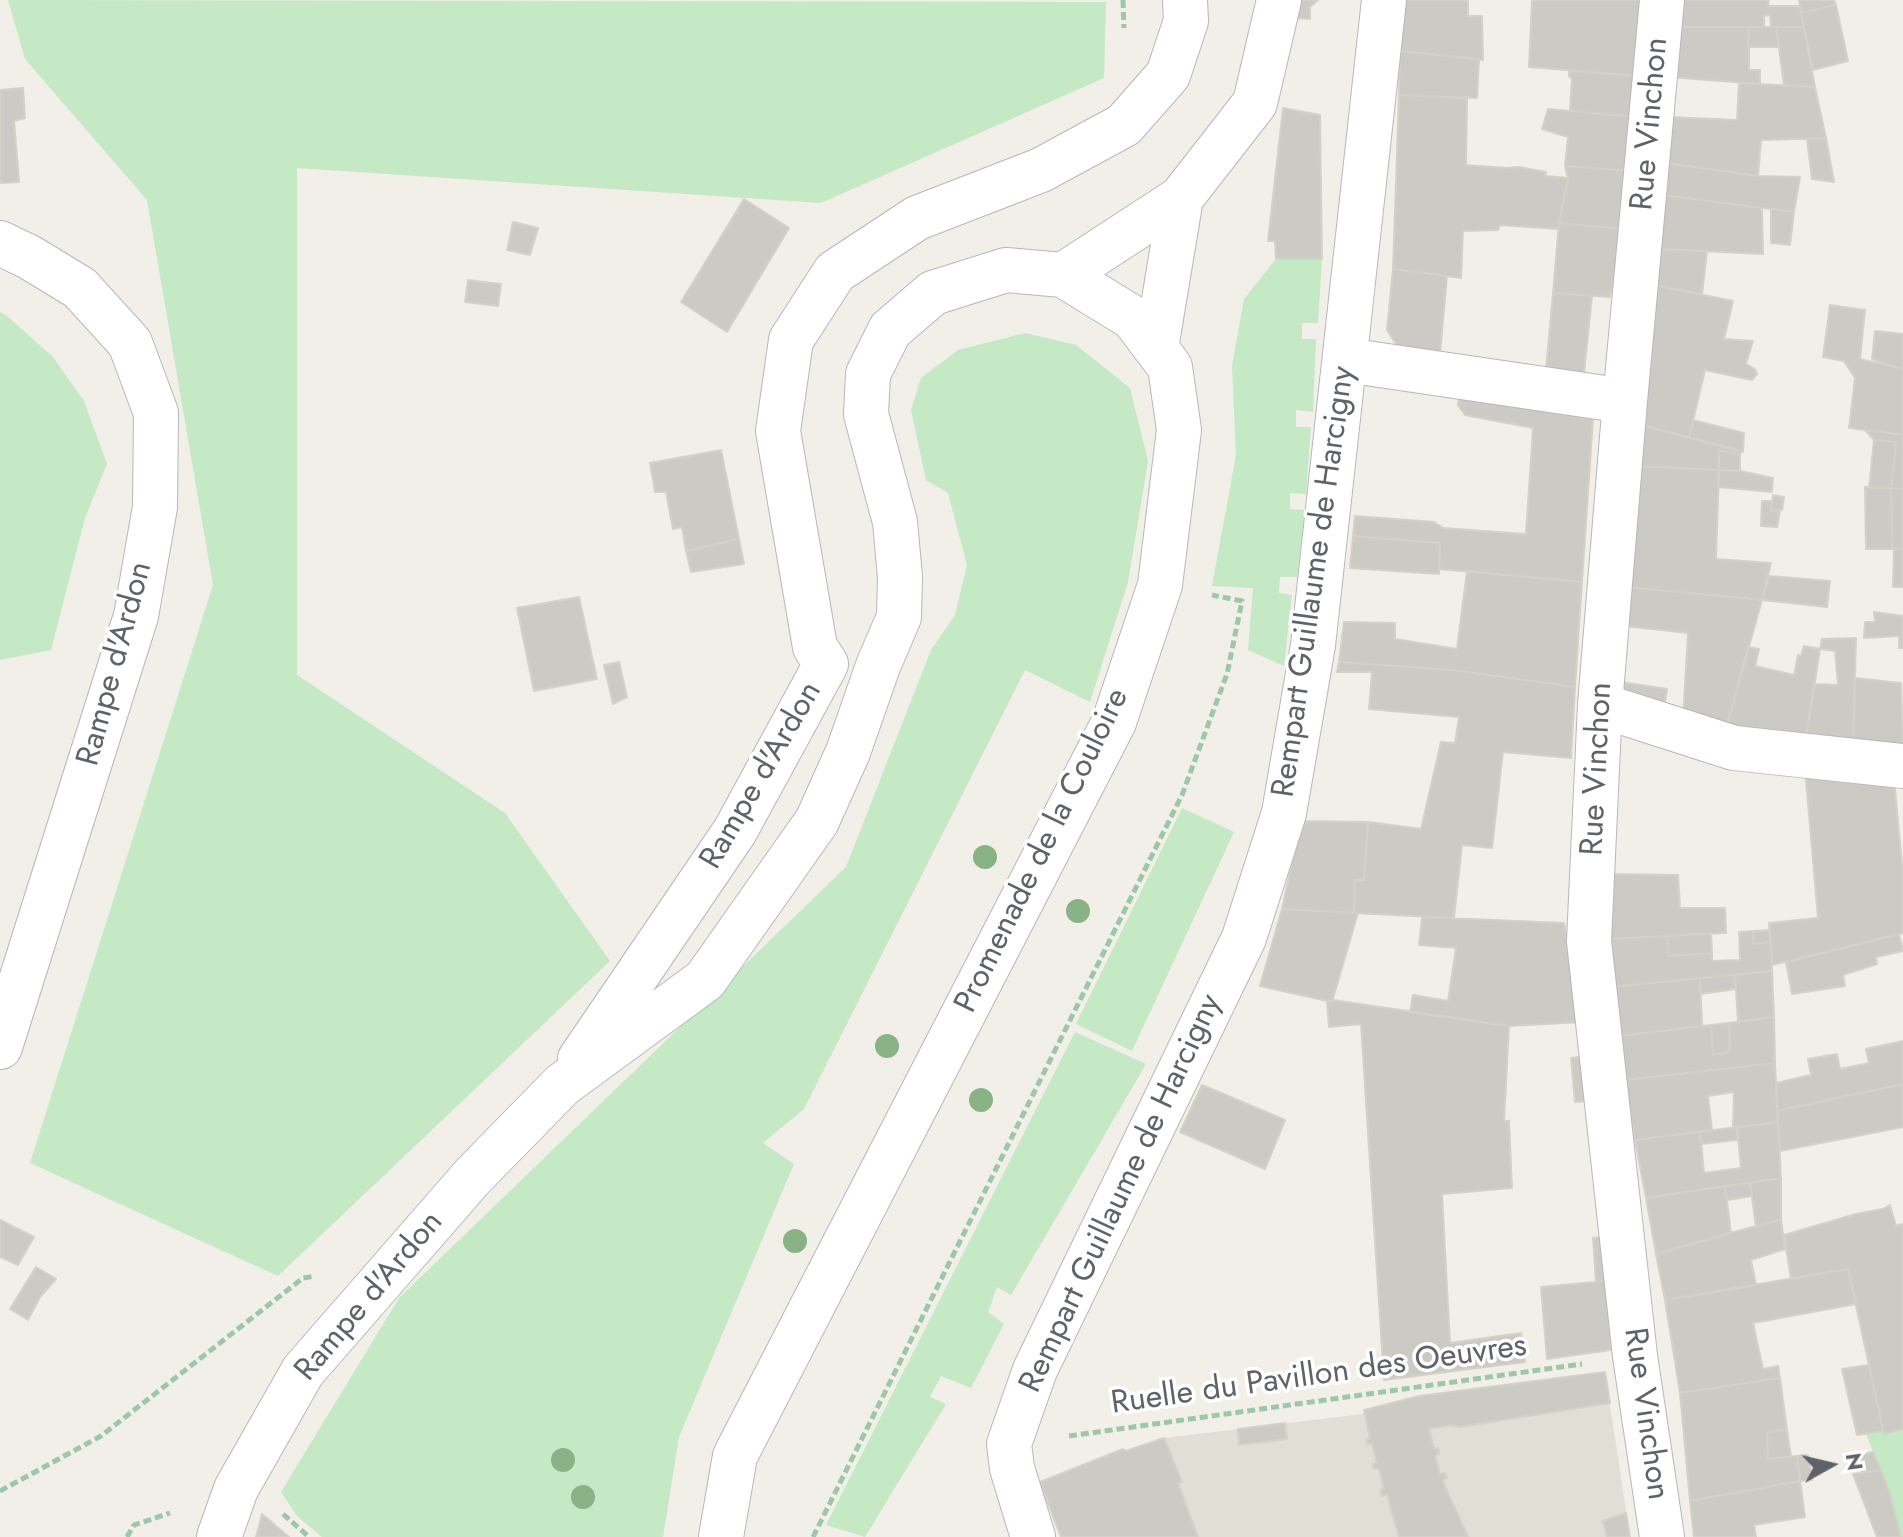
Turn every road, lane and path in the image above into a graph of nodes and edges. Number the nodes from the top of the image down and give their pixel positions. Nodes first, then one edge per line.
1 (1185, 0) edge
2 (1279, 0) edge
3 (1384, 0) edge
4 (1662, 0) edge
5 (1181, 198) junction
6 (0, 243) edge
7 (1063, 275) junction
8 (1156, 348) junction
9 (1346, 360) junction
10 (1625, 401) junction
11 (1160, 585) junction
12 (826, 664) junction
13 (878, 666) junction
14 (1600, 705) junction
15 (1903, 766) edge
16 (0, 1047) edge
17 (562, 1085) junction
18 (317, 1276) dead end
19 (1635, 1356) junction
20 (1009, 1444) junction
21 (0, 1491) edge
22 (219, 1537) edge
23 (721, 1537) edge
24 (813, 1537) edge
25 (1033, 1537) edge
26 (1662, 1537) edge

1 - 12 street
2 - 5 street
3 - 9 street, Rempart Guillaume de Harcigny
4 - 10 street, Rue Vinchon
5 - 7 street
5 - 8 street
6 - 16 street, Rampe d'Ardon
7 - 8 street, Promenade de la Couloire
7 - 13 street, Promenade de la Couloire
8 - 11 street, Promenade de la Couloire
9 - 10 street
9 - 20 street, Rempart Guillaume de Harcigny
10 - 14 street, Rue Vinchon
11 - 23 street, Promenade de la Couloire
11 - 24 path
12 - 13 street
12 - 17 street, Rampe d'Ardon
13 - 17 street, Rampe d'Ardon
14 - 15 street
14 - 19 street, Rue Vinchon
17 - 22 street, Rampe d'Ardon
18 - 21 path
19 - 20 path, Ruelle du Pavillon des Oeuvres
19 - 26 street, Rue Vinchon
20 - 25 street

